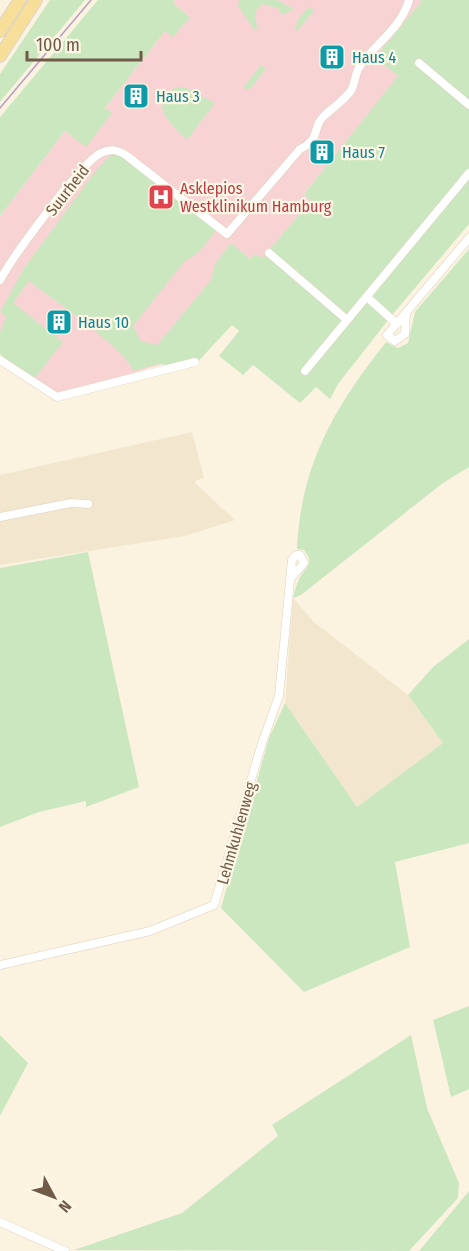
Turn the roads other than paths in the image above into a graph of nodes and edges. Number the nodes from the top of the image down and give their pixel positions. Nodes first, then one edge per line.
1 (20, 0) edge
2 (36, 0) edge
3 (409, 0) edge
4 (0, 32) edge
5 (0, 56) edge
6 (419, 63) dead end
7 (469, 105) edge
8 (469, 173) edge
9 (469, 238) edge
10 (269, 253) dead end
11 (0, 280) edge
12 (367, 297) junction
13 (406, 313) junction
14 (346, 320) junction
15 (397, 324) junction
16 (0, 360) edge
17 (195, 362) dead end
18 (305, 371) dead end
19 (88, 504) dead end
20 (0, 517) edge
21 (291, 579) dead end
22 (0, 966) edge
23 (0, 1222) edge
24 (65, 1251) edge

1 - 4 main road
2 - 5 main road
3 - 11 street, Suurheid
6 - 7 street
8 - 12 street
9 - 13 street
10 - 14 street
12 - 14 street
12 - 15 street
13 - 15 street
13 - 15 street
14 - 18 street
16 - 17 street
19 - 20 street
21 - 22 street, Lehmkuhlenweg
23 - 24 street

